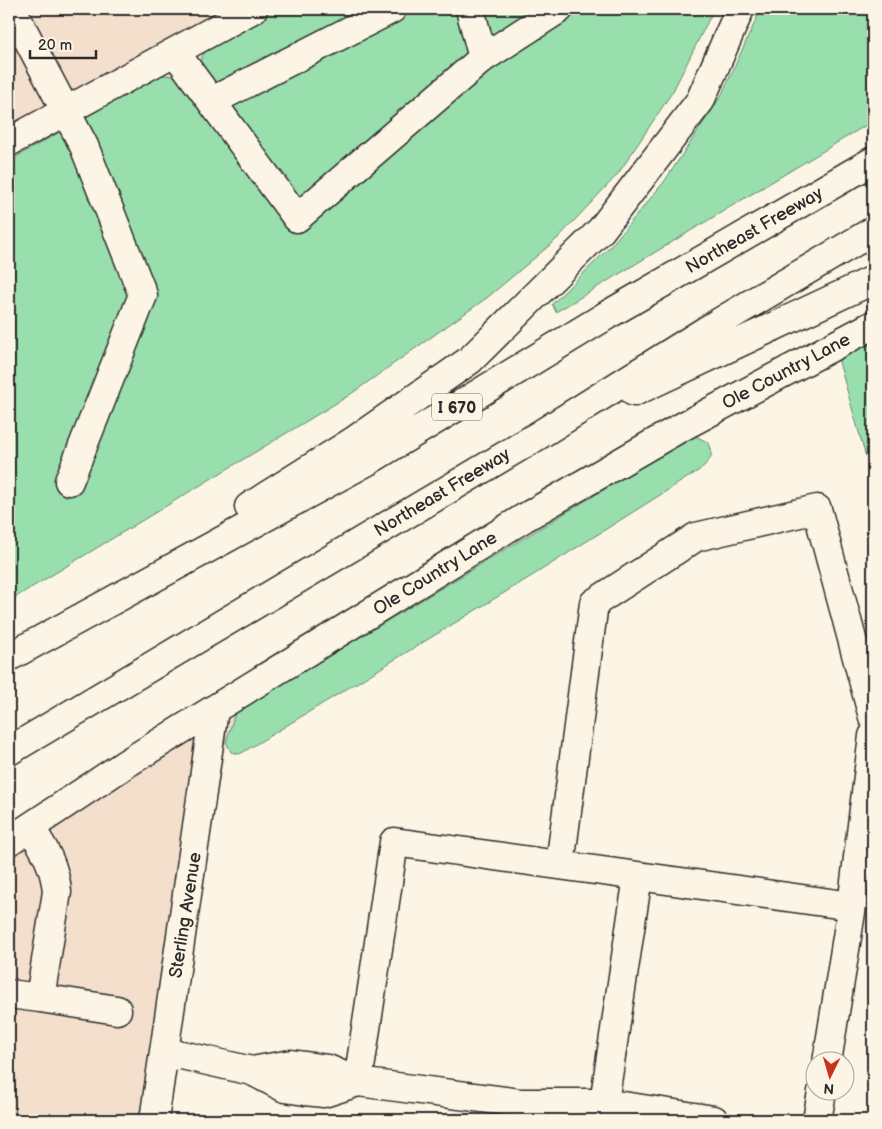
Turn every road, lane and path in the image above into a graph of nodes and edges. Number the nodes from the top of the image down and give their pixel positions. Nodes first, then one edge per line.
1 (12, 9) edge
2 (253, 9) edge
3 (392, 9) edge
4 (470, 9) edge
5 (559, 9) edge
6 (740, 9) edge
7 (175, 52) junction
8 (483, 58) junction
9 (212, 101) junction
10 (65, 110) junction
11 (9, 142) edge
12 (873, 160) edge
13 (873, 231) edge
14 (873, 280) edge
15 (873, 325) edge
16 (530, 440) junction
17 (69, 481) dead end
18 (34, 642) junction
19 (9, 656) edge
20 (214, 710) junction
21 (873, 717) edge
22 (873, 736) edge
23 (9, 751) edge
24 (19, 834) edge
25 (560, 865) junction
26 (638, 876) junction
27 (852, 906) junction
28 (9, 994) edge
29 (40, 998) junction
30 (117, 1010) dead end
31 (164, 1051) junction
32 (829, 1052) edge
33 (358, 1082) junction
34 (820, 1102) edge
35 (604, 1103) junction
36 (154, 1120) edge
37 (714, 1120) edge
38 (817, 1120) edge

1 - 10 main road
2 - 7 main road
3 - 9 main road
4 - 8 main road
5 - 8 main road
6 - 18 main road
7 - 9 main road
7 - 10 main road
8 - 9 main road
10 - 11 main road
10 - 17 main road
12 - 18 main road, Northeast Freeway / I 670
13 - 16 main road, Northeast Freeway
14 - 16 main road
15 - 20 main road, Ole Country Lane
16 - 23 main road, Northeast Freeway
18 - 19 main road, Northeast Freeway / I 670
20 - 24 main road, Ole Country Lane
20 - 31 main road, Sterling Avenue
21 - 25 main road
22 - 27 main road
24 - 29 main road
25 - 26 main road
25 - 33 main road
26 - 27 main road
26 - 35 main road
27 - 32 main road
28 - 29 main road
29 - 30 main road
31 - 33 main road
31 - 36 main road, Sterling Avenue
33 - 35 main road
34 - 38 main road
35 - 37 main road

